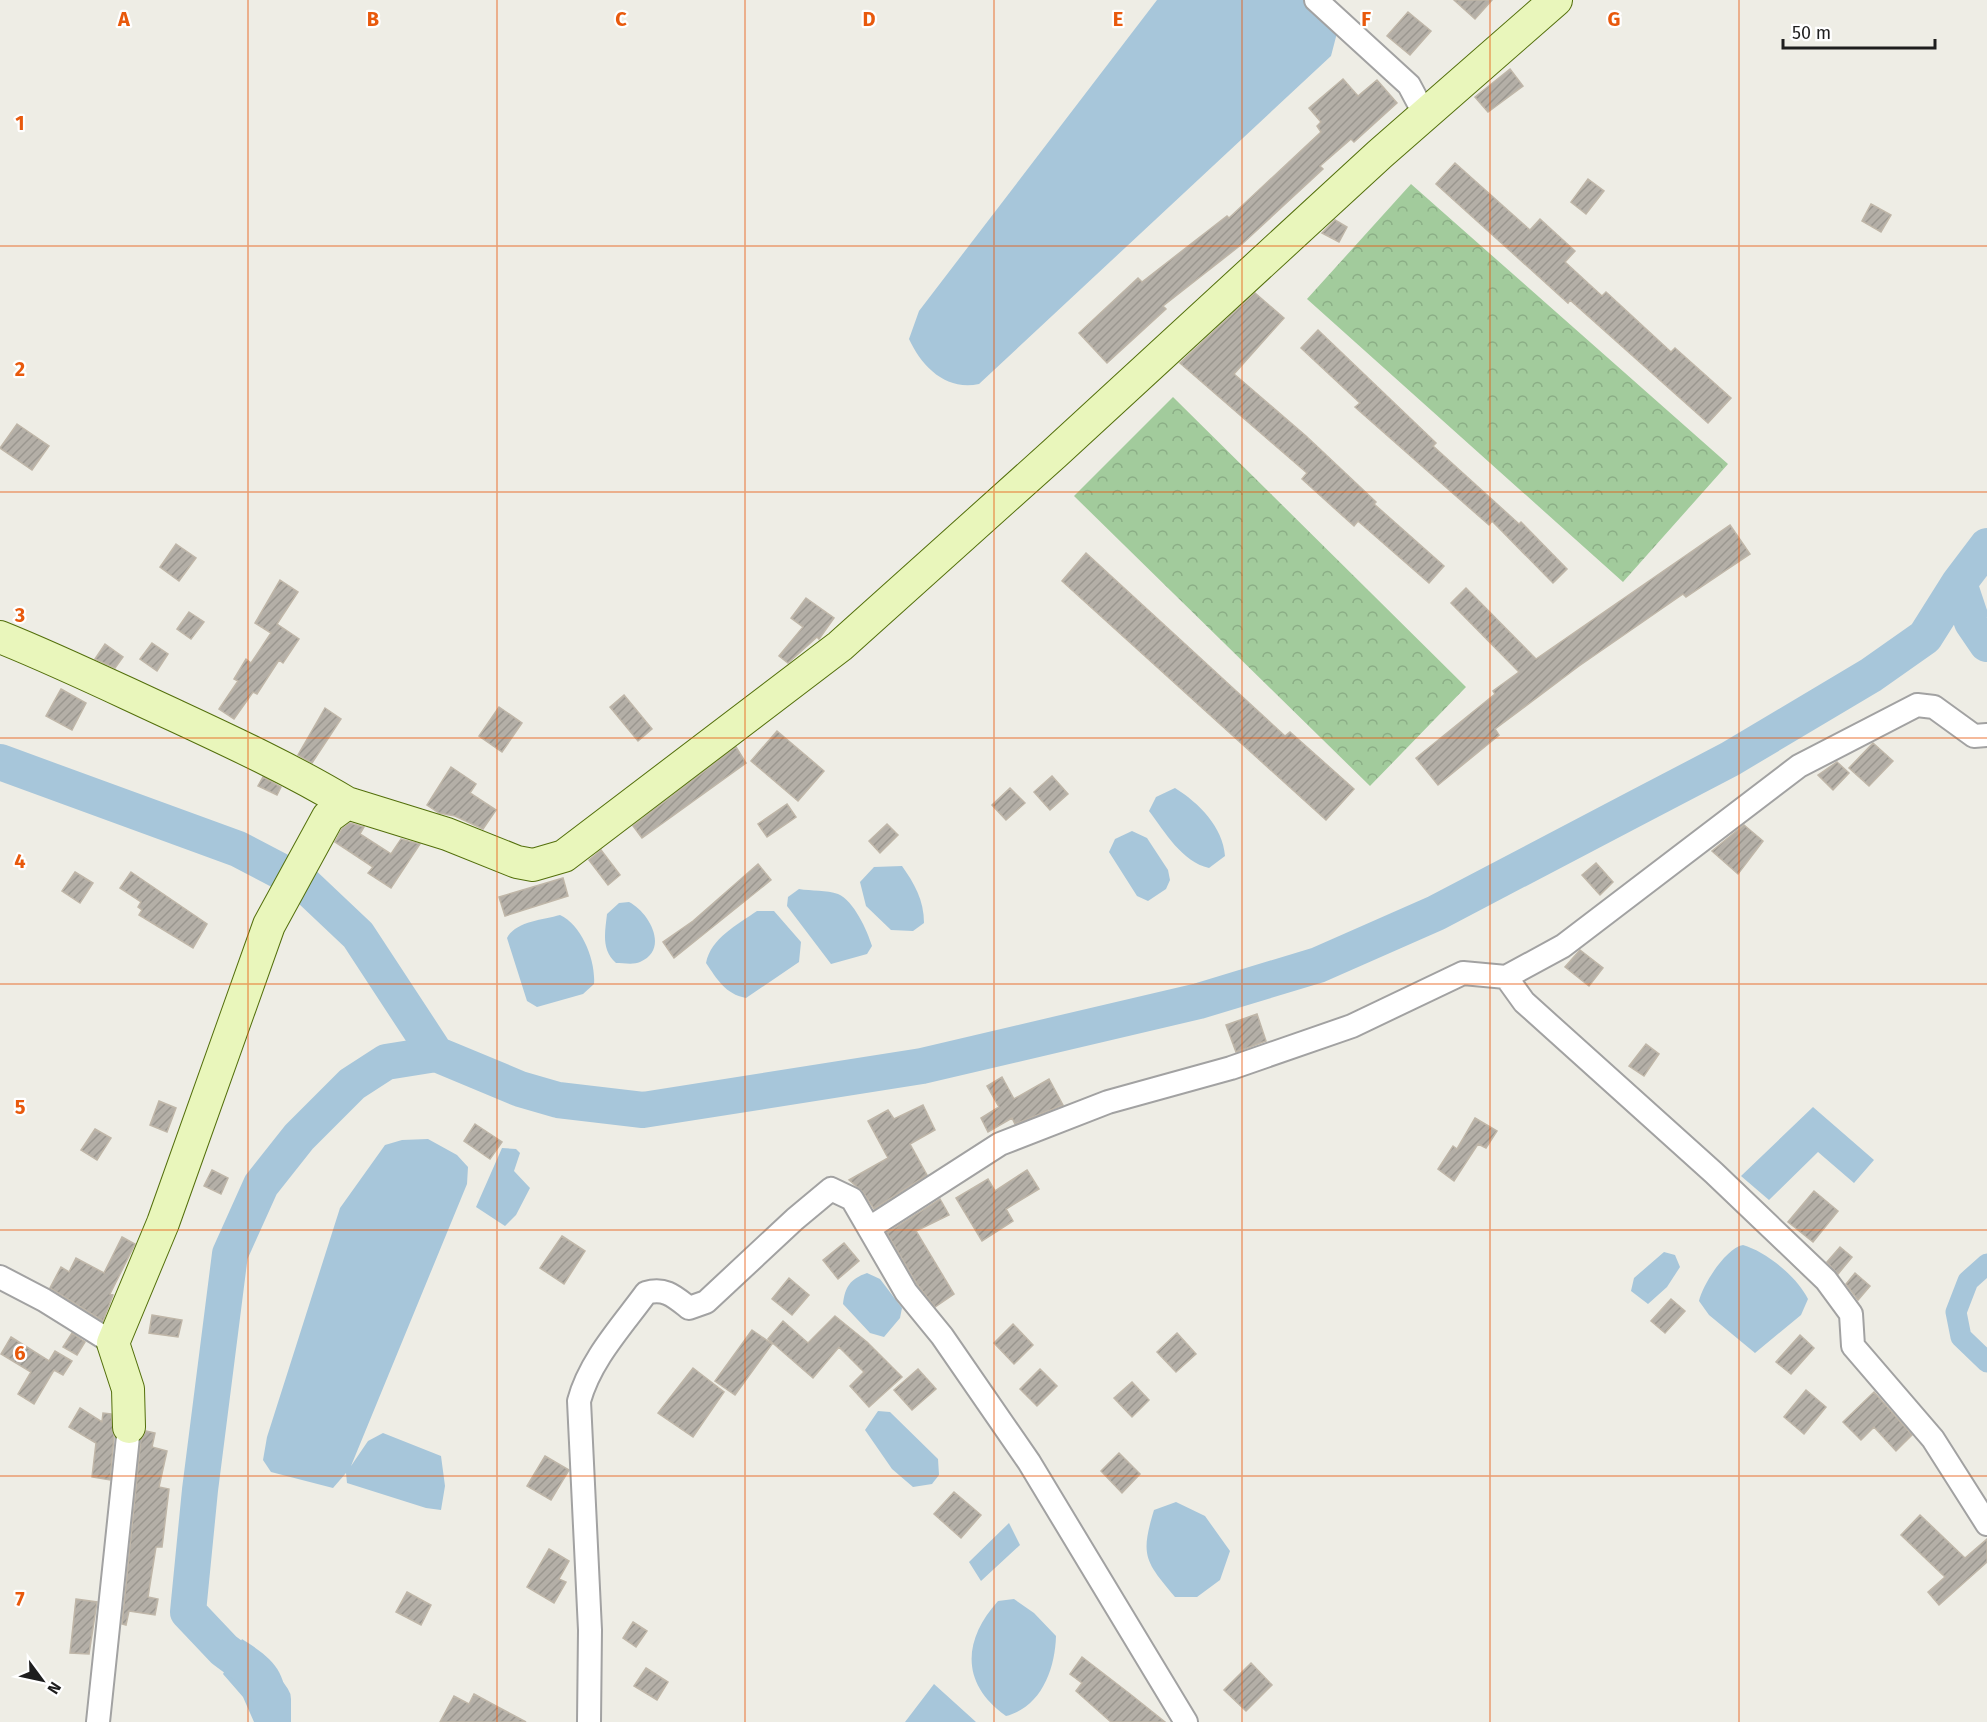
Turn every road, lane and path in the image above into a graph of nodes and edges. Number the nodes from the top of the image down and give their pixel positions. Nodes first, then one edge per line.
1 (1316, 0) edge
2 (1556, 0) edge
3 (1425, 115) junction
4 (0, 637) edge
5 (1987, 735) edge
6 (347, 803) junction
7 (1506, 977) junction
8 (871, 1227) junction
9 (0, 1277) edge
10 (112, 1343) junction
11 (129, 1427) joint
12 (1987, 1524) edge
13 (98, 1722) edge
14 (589, 1722) edge
15 (1186, 1722) edge

1 - 3 street
2 - 3 street
3 - 6 street
4 - 6 street
5 - 7 street
6 - 10 street
7 - 8 street
7 - 12 street
8 - 14 street
8 - 15 street
9 - 10 street
10 - 11 street
11 - 13 street

